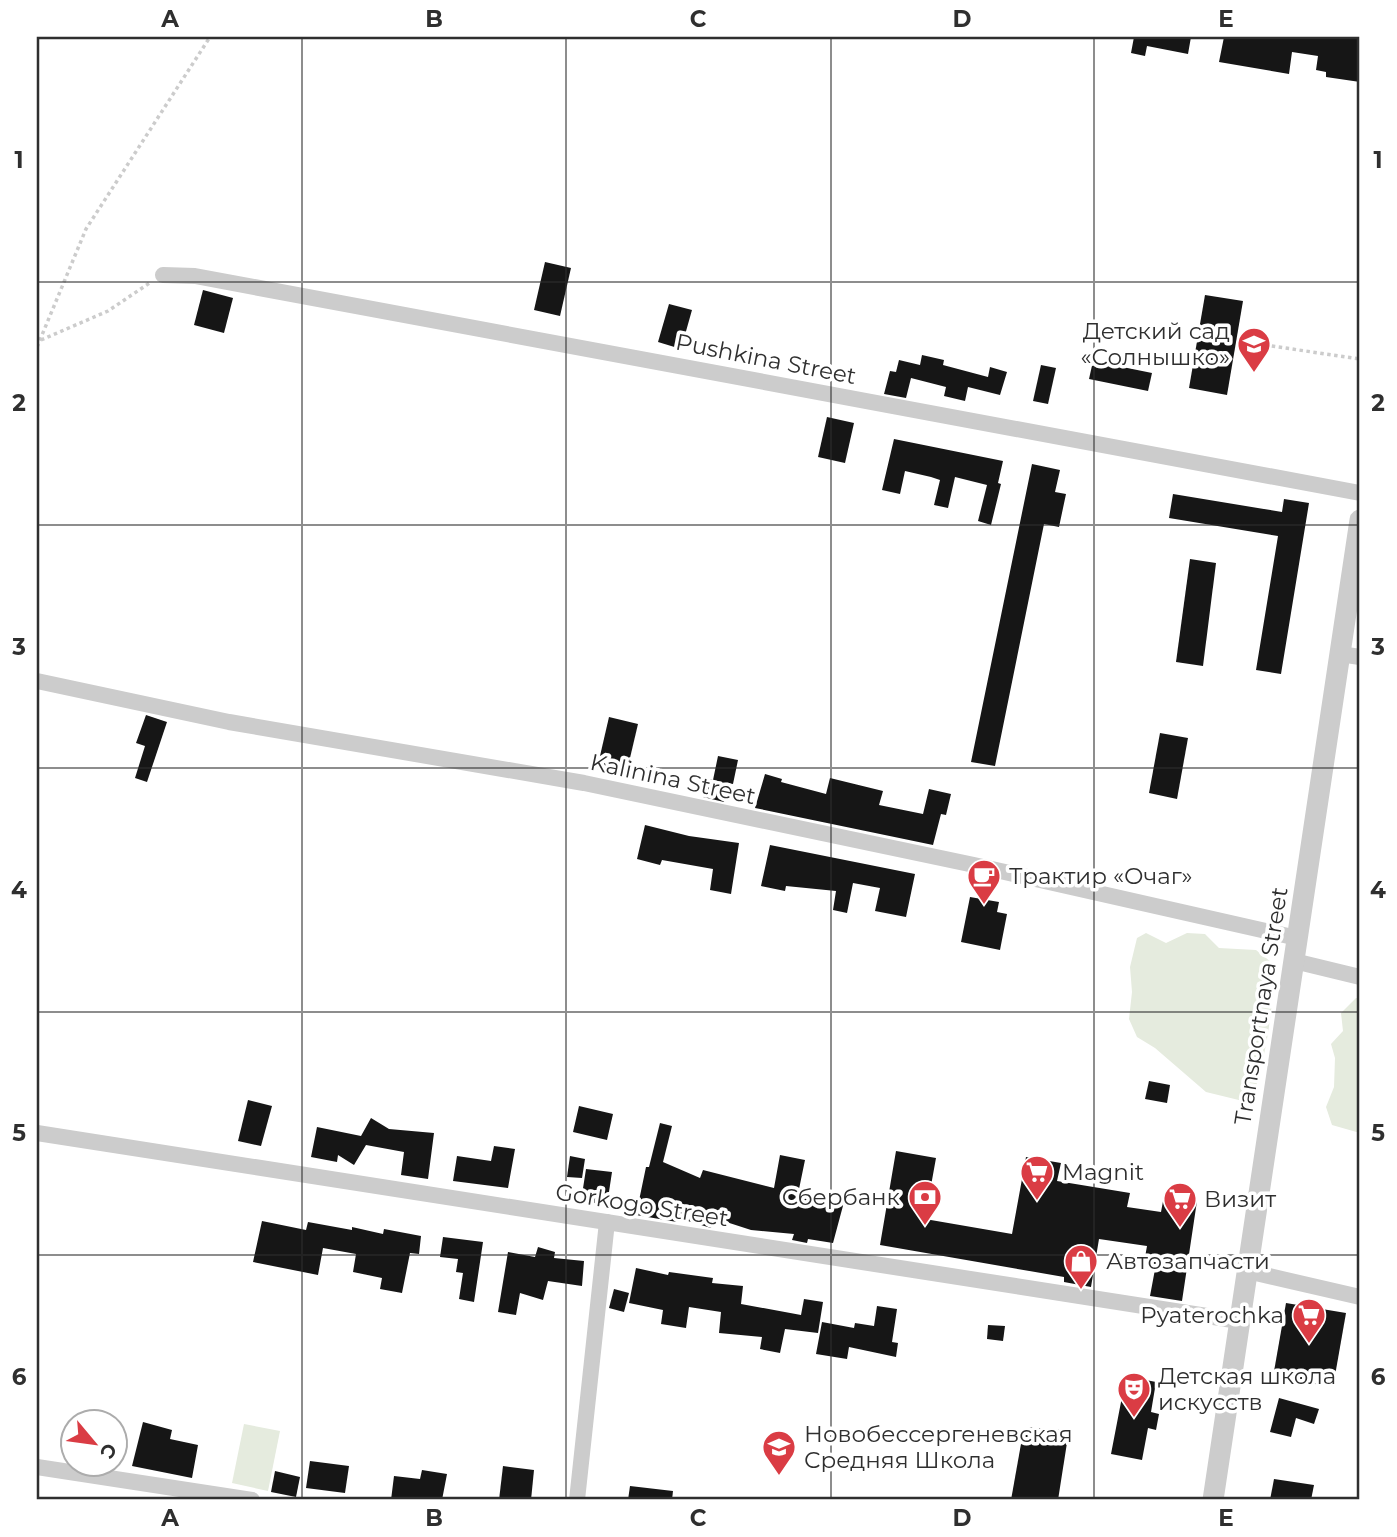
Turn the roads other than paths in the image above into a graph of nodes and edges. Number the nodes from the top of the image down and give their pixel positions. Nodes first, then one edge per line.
1 (163, 275) road end
2 (1360, 493) edge
3 (1360, 520) edge
4 (1350, 656) edge
5 (37, 681) edge
6 (1297, 938) junction
7 (1294, 961) junction
8 (1360, 977) edge
9 (37, 1133) edge
10 (607, 1222) junction
11 (1247, 1271) junction
12 (1360, 1297) edge
13 (1240, 1321) junction
14 (37, 1467) edge
15 (252, 1500) edge
16 (577, 1500) edge
17 (1213, 1500) edge

1 - 2 street, Pushkina Street
3 - 4 street, Transportnaya Street
4 - 6 street, Transportnaya Street
5 - 6 street, Kalinina Street
6 - 7 street, Transportnaya Street
7 - 8 street
7 - 11 street, Transportnaya Street
9 - 10 street, Gorkogo Street
10 - 13 street, Gorkogo Street
10 - 16 street
11 - 12 street
11 - 13 street, Transportnaya Street
13 - 17 street, Transportnaya Street
14 - 15 street

